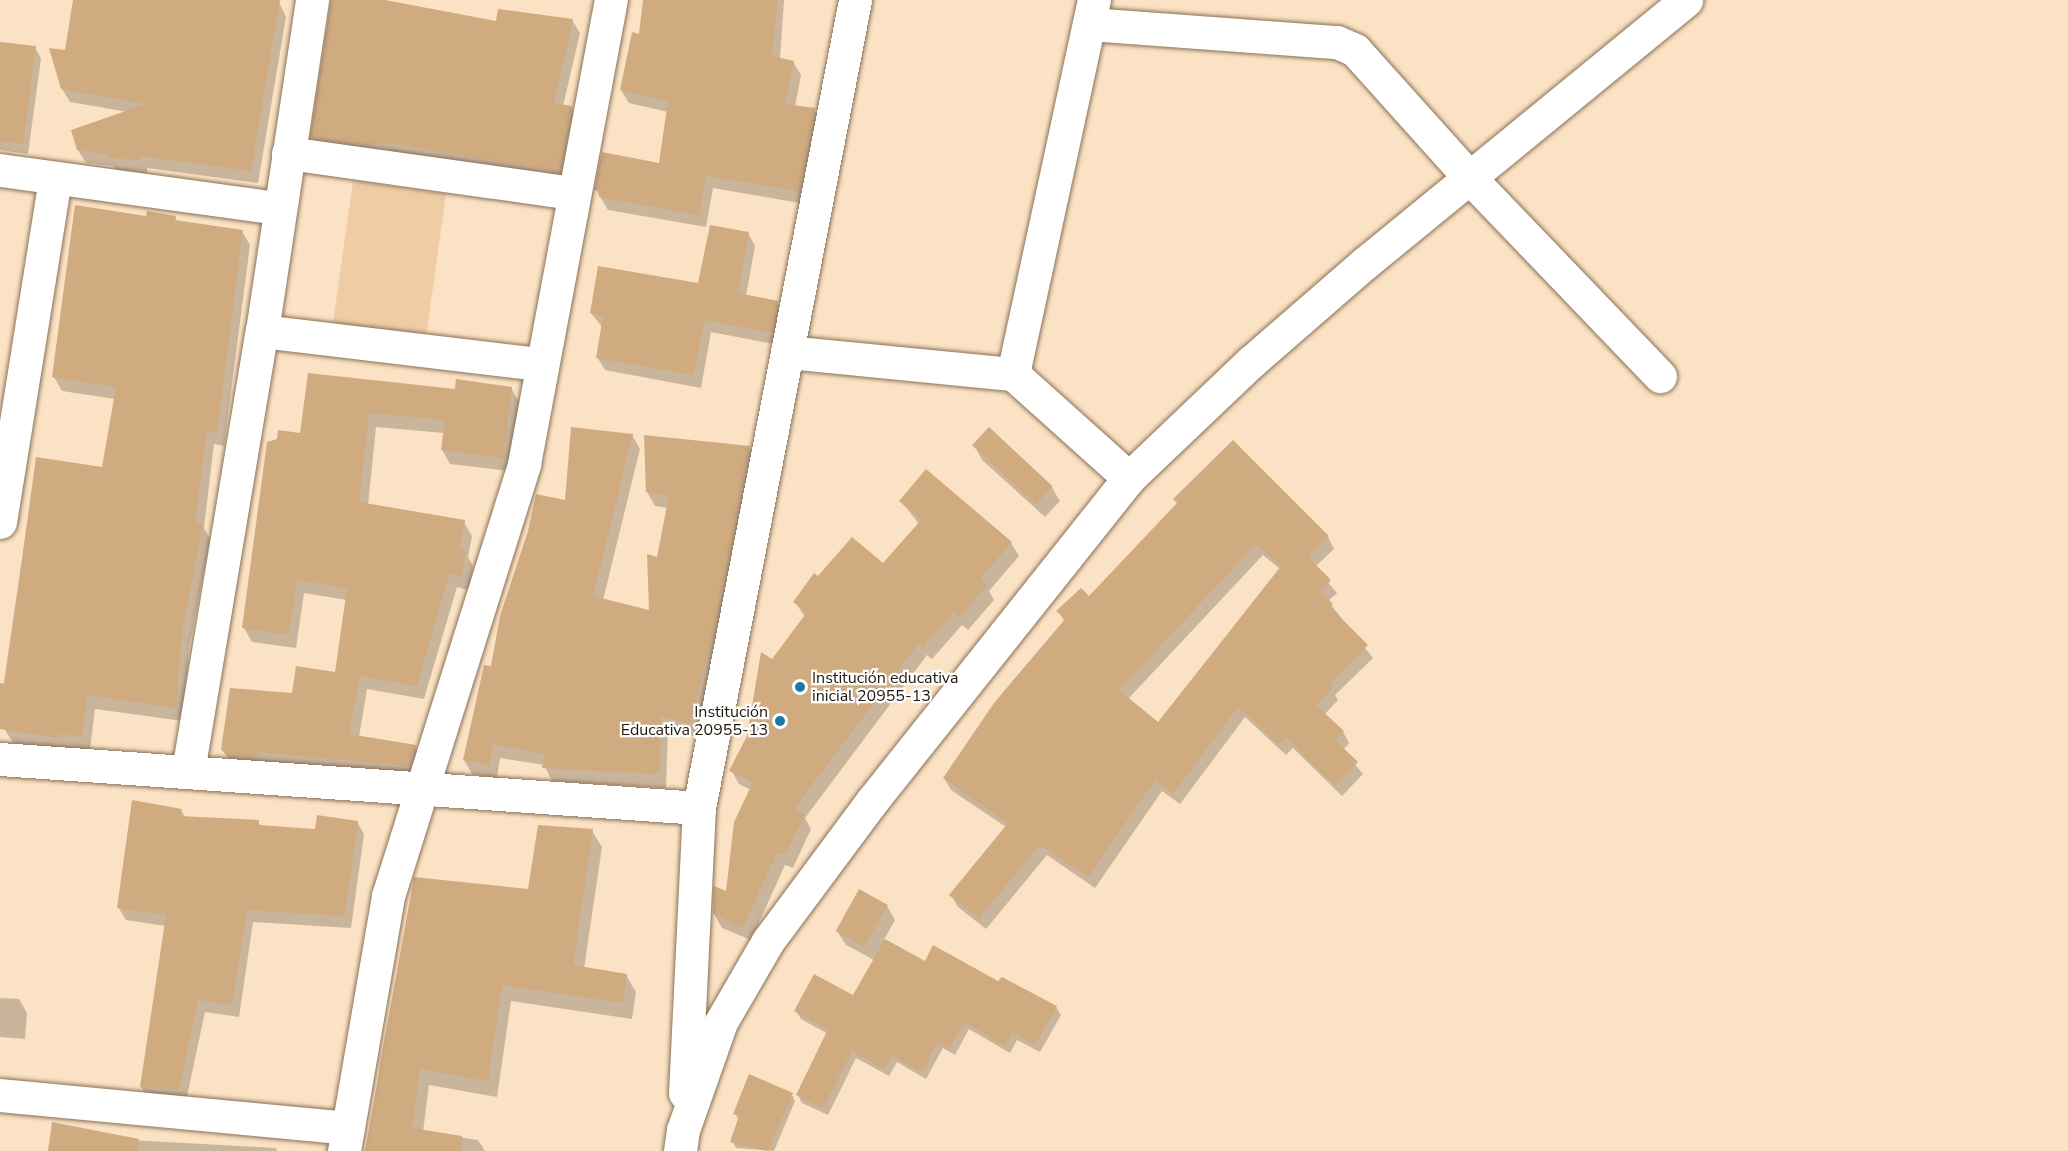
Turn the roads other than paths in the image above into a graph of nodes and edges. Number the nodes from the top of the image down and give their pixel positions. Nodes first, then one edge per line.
1 (312, 0) edge
2 (611, 0) edge
3 (855, 0) edge
4 (1686, 0) edge
5 (1091, 12) edge
6 (288, 153) junction
7 (0, 170) edge
8 (1469, 177) junction
9 (55, 178) junction
10 (573, 193) junction
11 (279, 208) junction
12 (262, 331) junction
13 (787, 352) junction
14 (540, 364) junction
15 (1014, 374) junction
16 (1660, 375) dead end
17 (1130, 478) junction
18 (0, 522) edge
19 (0, 759) edge
20 (188, 771) junction
21 (421, 787) junction
22 (699, 808) junction
23 (0, 1095) edge
24 (346, 1139) edge
25 (681, 1141) edge

1 - 6 street
2 - 10 street
3 - 13 street
4 - 8 street
5 - 8 street
5 - 15 street
6 - 10 street
6 - 11 street
7 - 9 street
8 - 16 street
8 - 17 street
9 - 11 street
9 - 18 street
10 - 14 street
11 - 12 street
12 - 14 street
12 - 20 street
13 - 15 street
13 - 22 street
14 - 21 street
15 - 17 street
17 - 25 street
19 - 20 street
20 - 21 street
21 - 22 street
21 - 24 street
22 - 25 street
23 - 24 street

